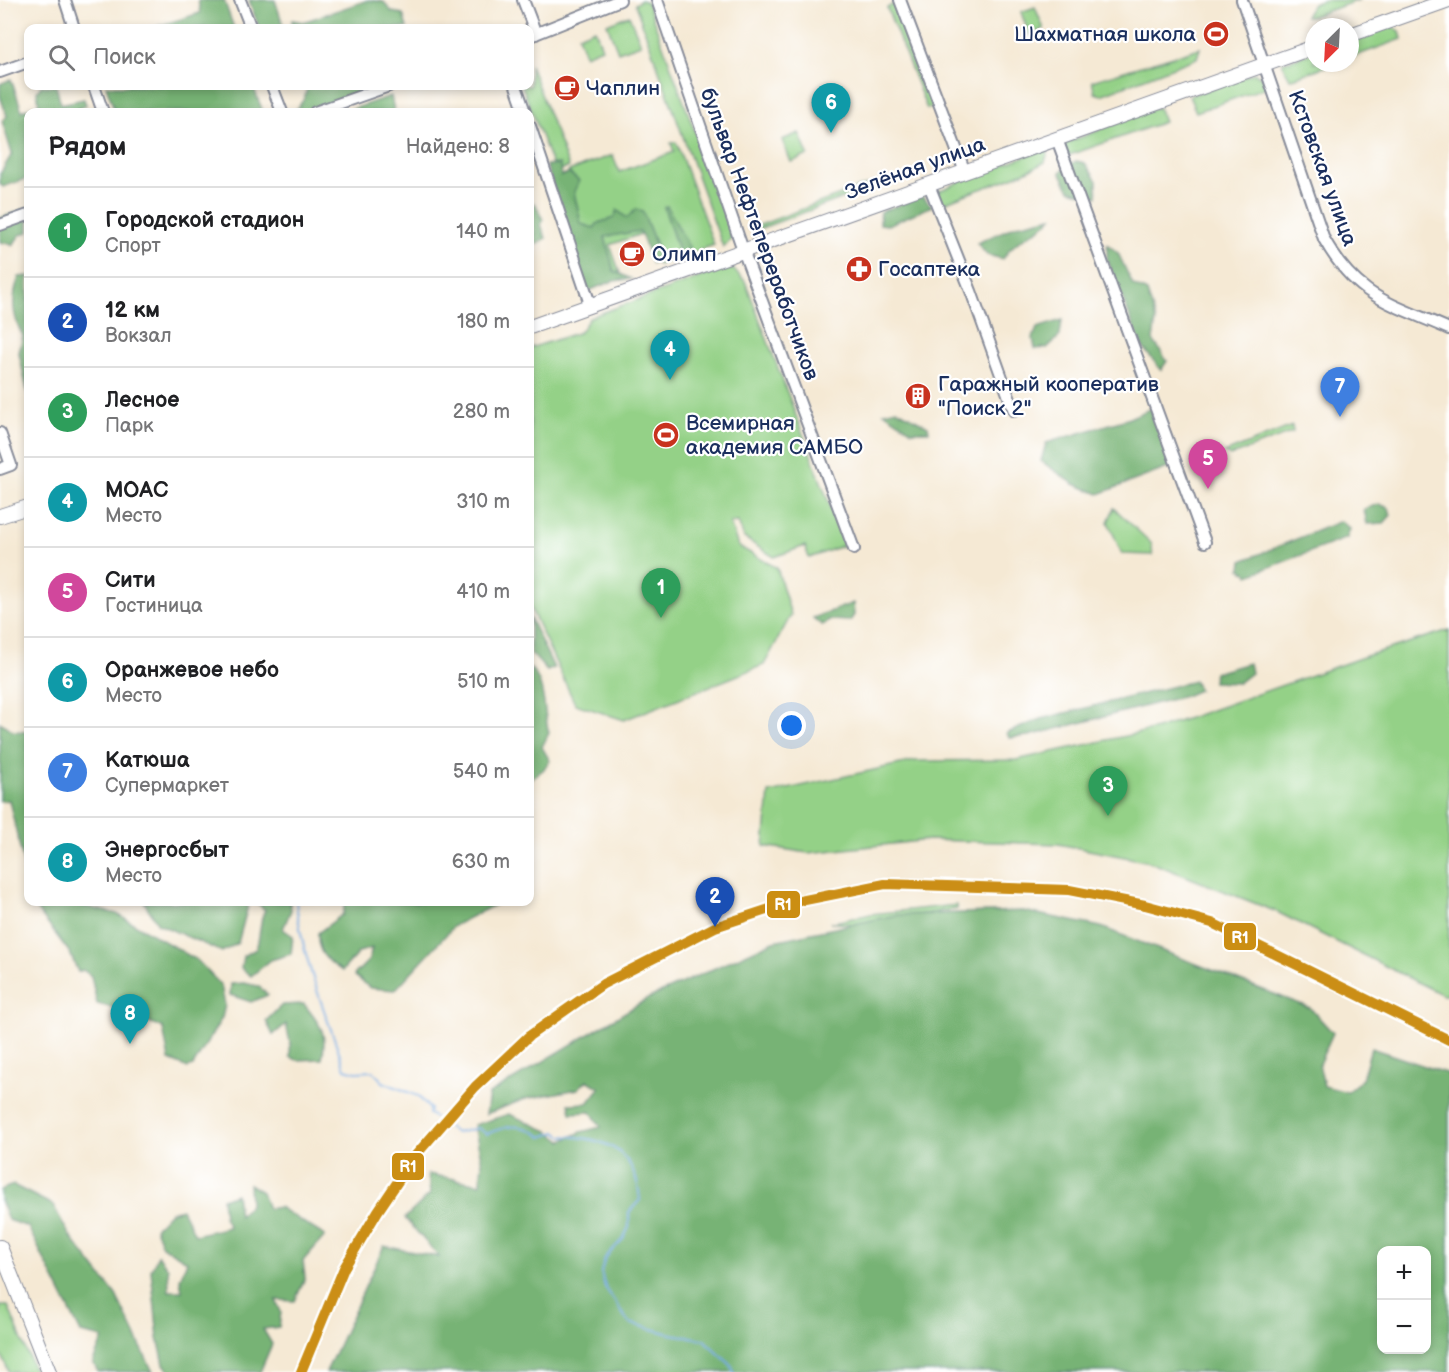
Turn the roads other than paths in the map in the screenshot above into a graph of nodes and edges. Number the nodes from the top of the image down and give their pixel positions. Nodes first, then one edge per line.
1 (65, 0) edge
2 (240, 0) edge
3 (523, 0) edge
4 (620, 0) edge
5 (657, 0) edge
6 (900, 0) edge
7 (1242, 0) edge
8 (1449, 0) edge
9 (73, 24) edge
10 (249, 24) edge
11 (530, 24) edge
12 (1359, 32) edge
13 (534, 35) edge
14 (1305, 50) edge
15 (24, 63) edge
16 (1265, 64) junction
17 (0, 72) edge
18 (95, 90) edge
19 (274, 90) edge
20 (378, 90) edge
21 (517, 90) edge
22 (102, 108) edge
23 (280, 108) edge
24 (326, 108) edge
25 (524, 108) edge
26 (534, 138) edge
27 (1058, 139) junction
28 (965, 172) junction
29 (929, 185) junction
30 (24, 216) edge
31 (0, 225) edge
32 (743, 250) junction
33 (590, 304) junction
34 (534, 325) edge
35 (1449, 329) edge
36 (1014, 411) dead end
37 (0, 433) edge
38 (0, 469) edge
39 (24, 508) edge
40 (0, 516) edge
41 (1205, 542) dead end
42 (854, 549) dead end
43 (0, 1247) edge
44 (49, 1372) edge

1 - 9 street
2 - 10 street
3 - 11 street
4 - 13 street
5 - 32 street, бульвар Нефтепереработчиков
6 - 28 street
7 - 16 street, Кстовская улица
8 - 12 main road
14 - 16 main road, Зелёная улица
15 - 17 street
16 - 27 main road, Зелёная улица
16 - 35 street, Кстовская улица
18 - 22 street
19 - 23 street
20 - 24 street
21 - 25 street
26 - 33 street
27 - 28 main road, Зелёная улица
27 - 41 street
28 - 29 main road, Зелёная улица
29 - 32 main road, Зелёная улица
29 - 36 street
30 - 31 street
32 - 33 main road, Зелёная улица
32 - 42 street, бульвар Нефтепереработчиков
33 - 34 main road, Зелёная улица
37 - 38 street
39 - 40 main road
43 - 44 main road

